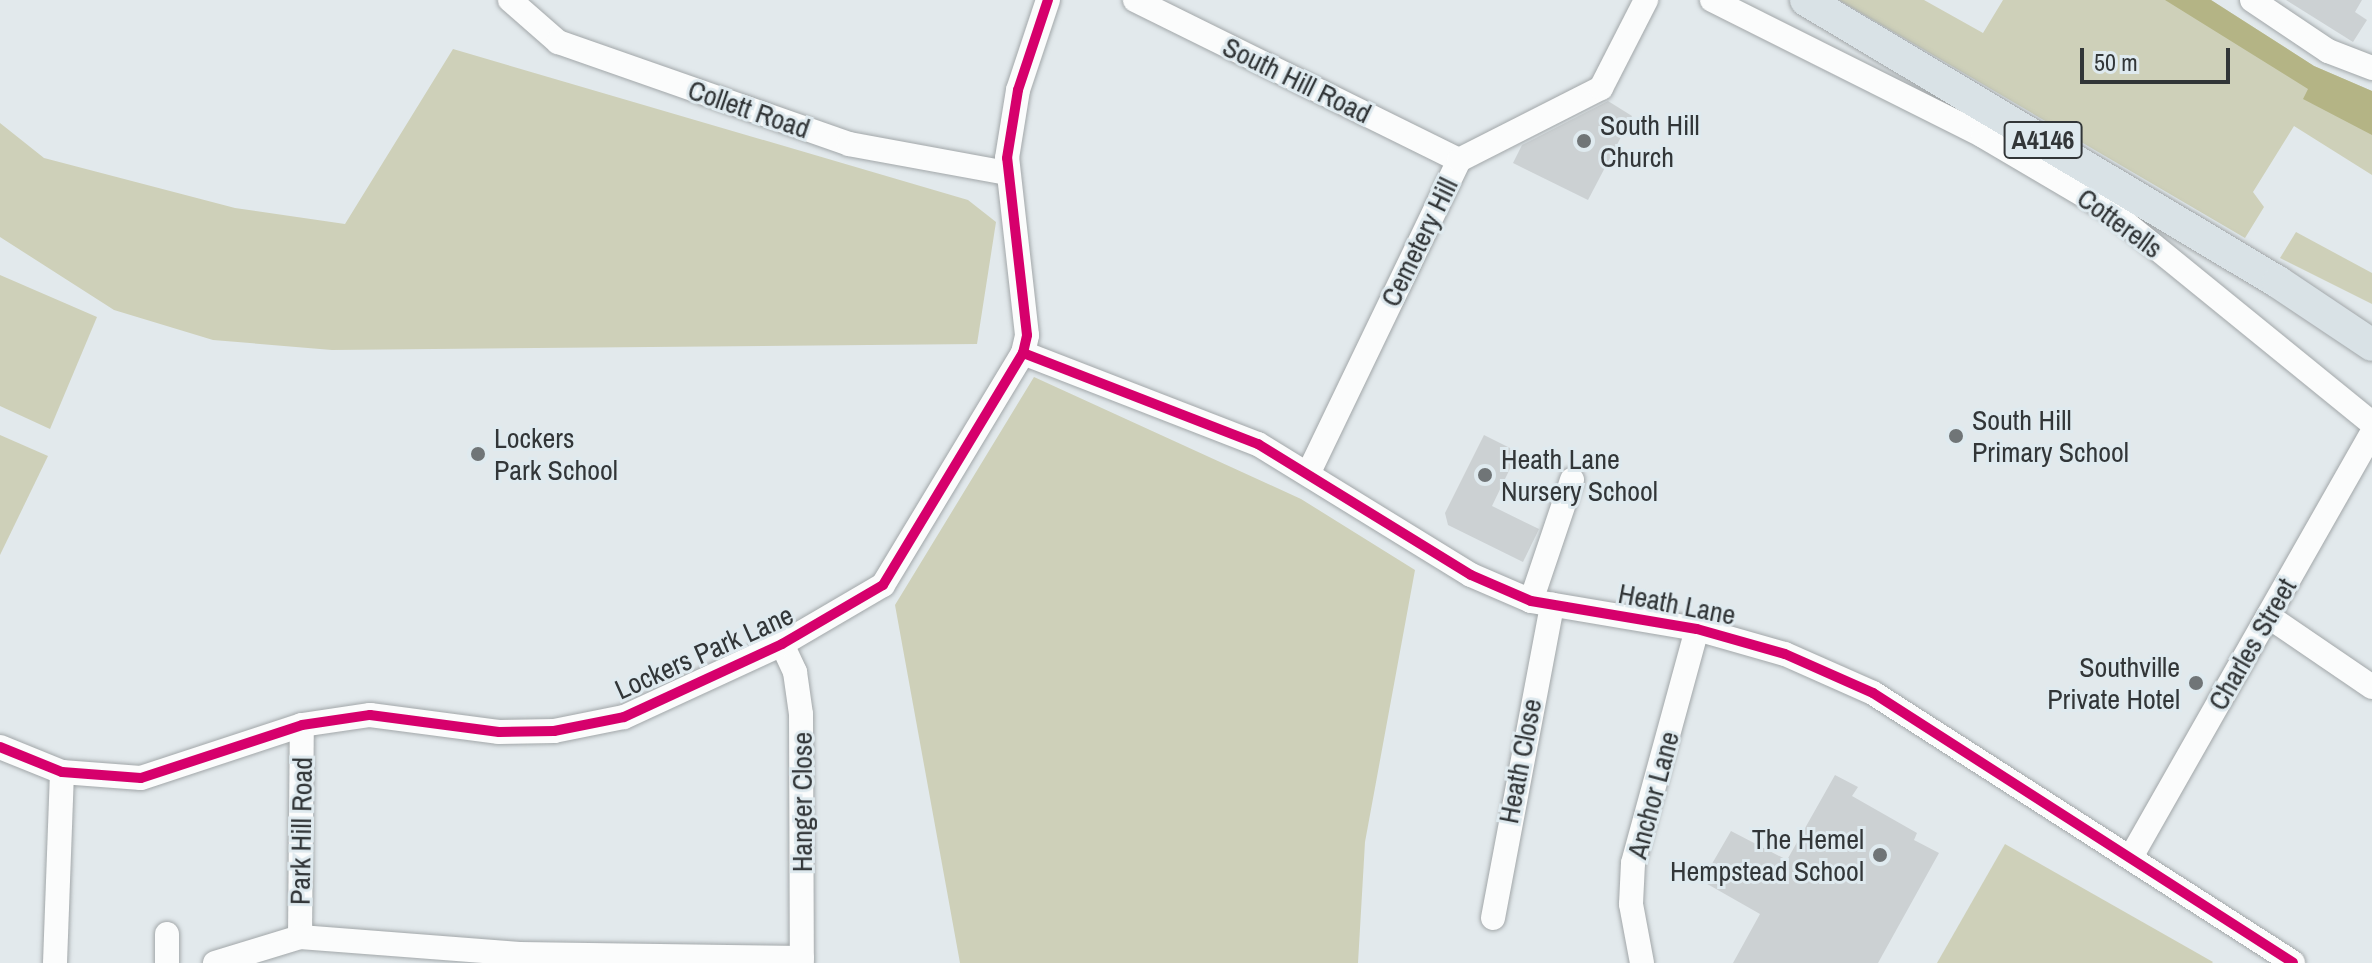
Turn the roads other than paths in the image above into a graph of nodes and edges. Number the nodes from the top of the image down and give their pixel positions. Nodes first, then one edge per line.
1 (510, 0) edge
2 (1048, 0) edge
3 (1135, 0) edge
4 (1646, 0) edge
5 (1712, 0) edge
6 (1806, 0) edge
7 (2252, 0) edge
8 (2372, 68) edge
9 (1459, 160) junction
10 (1007, 173) junction
11 (2278, 282) junction
12 (2372, 323) edge
13 (2372, 345) edge
14 (1023, 353) junction
15 (2372, 423) edge
16 (2372, 432) edge
17 (1309, 472) junction
18 (1572, 480) dead end
19 (1542, 603) junction
20 (2268, 616) junction
21 (1697, 629) junction
22 (782, 644) junction
23 (2372, 687) edge
24 (302, 725) junction
25 (0, 747) edge
26 (62, 772) junction
27 (2131, 857) junction
28 (1493, 918) dead end
29 (167, 934) dead end
30 (300, 937) junction
31 (802, 960) edge
32 (55, 963) edge
33 (167, 963) edge
34 (215, 963) edge
35 (1642, 963) edge
36 (2293, 963) edge

1 - 10 street, Collett Road
2 - 10 street, Lockers Park Lane
3 - 9 street, South Hill Road
4 - 9 street, Cemetery Hill
5 - 15 street, Cotterells
6 - 11 main road, A4146
7 - 8 street
9 - 17 street, Cemetery Hill
10 - 14 street, Lockers Park Lane
11 - 12 main road, A4146
11 - 13 main road, A4146
14 - 17 street, Heath Lane
14 - 22 street, Lockers Park Lane
16 - 20 street, Charles Street
17 - 19 street, Heath Lane
18 - 19 street, Heath Close
19 - 21 street, Heath Lane
19 - 28 street, Heath Close
20 - 23 street
20 - 27 street, Charles Street
21 - 27 street, Heath Lane
21 - 35 street, Anchor Lane
22 - 24 street, Lockers Park Lane
22 - 31 street, Hanger Close
24 - 26 street, Lockers Park Lane
24 - 30 street, Park Hill Road
25 - 26 street, Lockers Park Lane
26 - 32 street
27 - 36 street, Heath Lane
29 - 33 street
30 - 31 street, Park Hill Road
30 - 34 street, Park Hill Road

